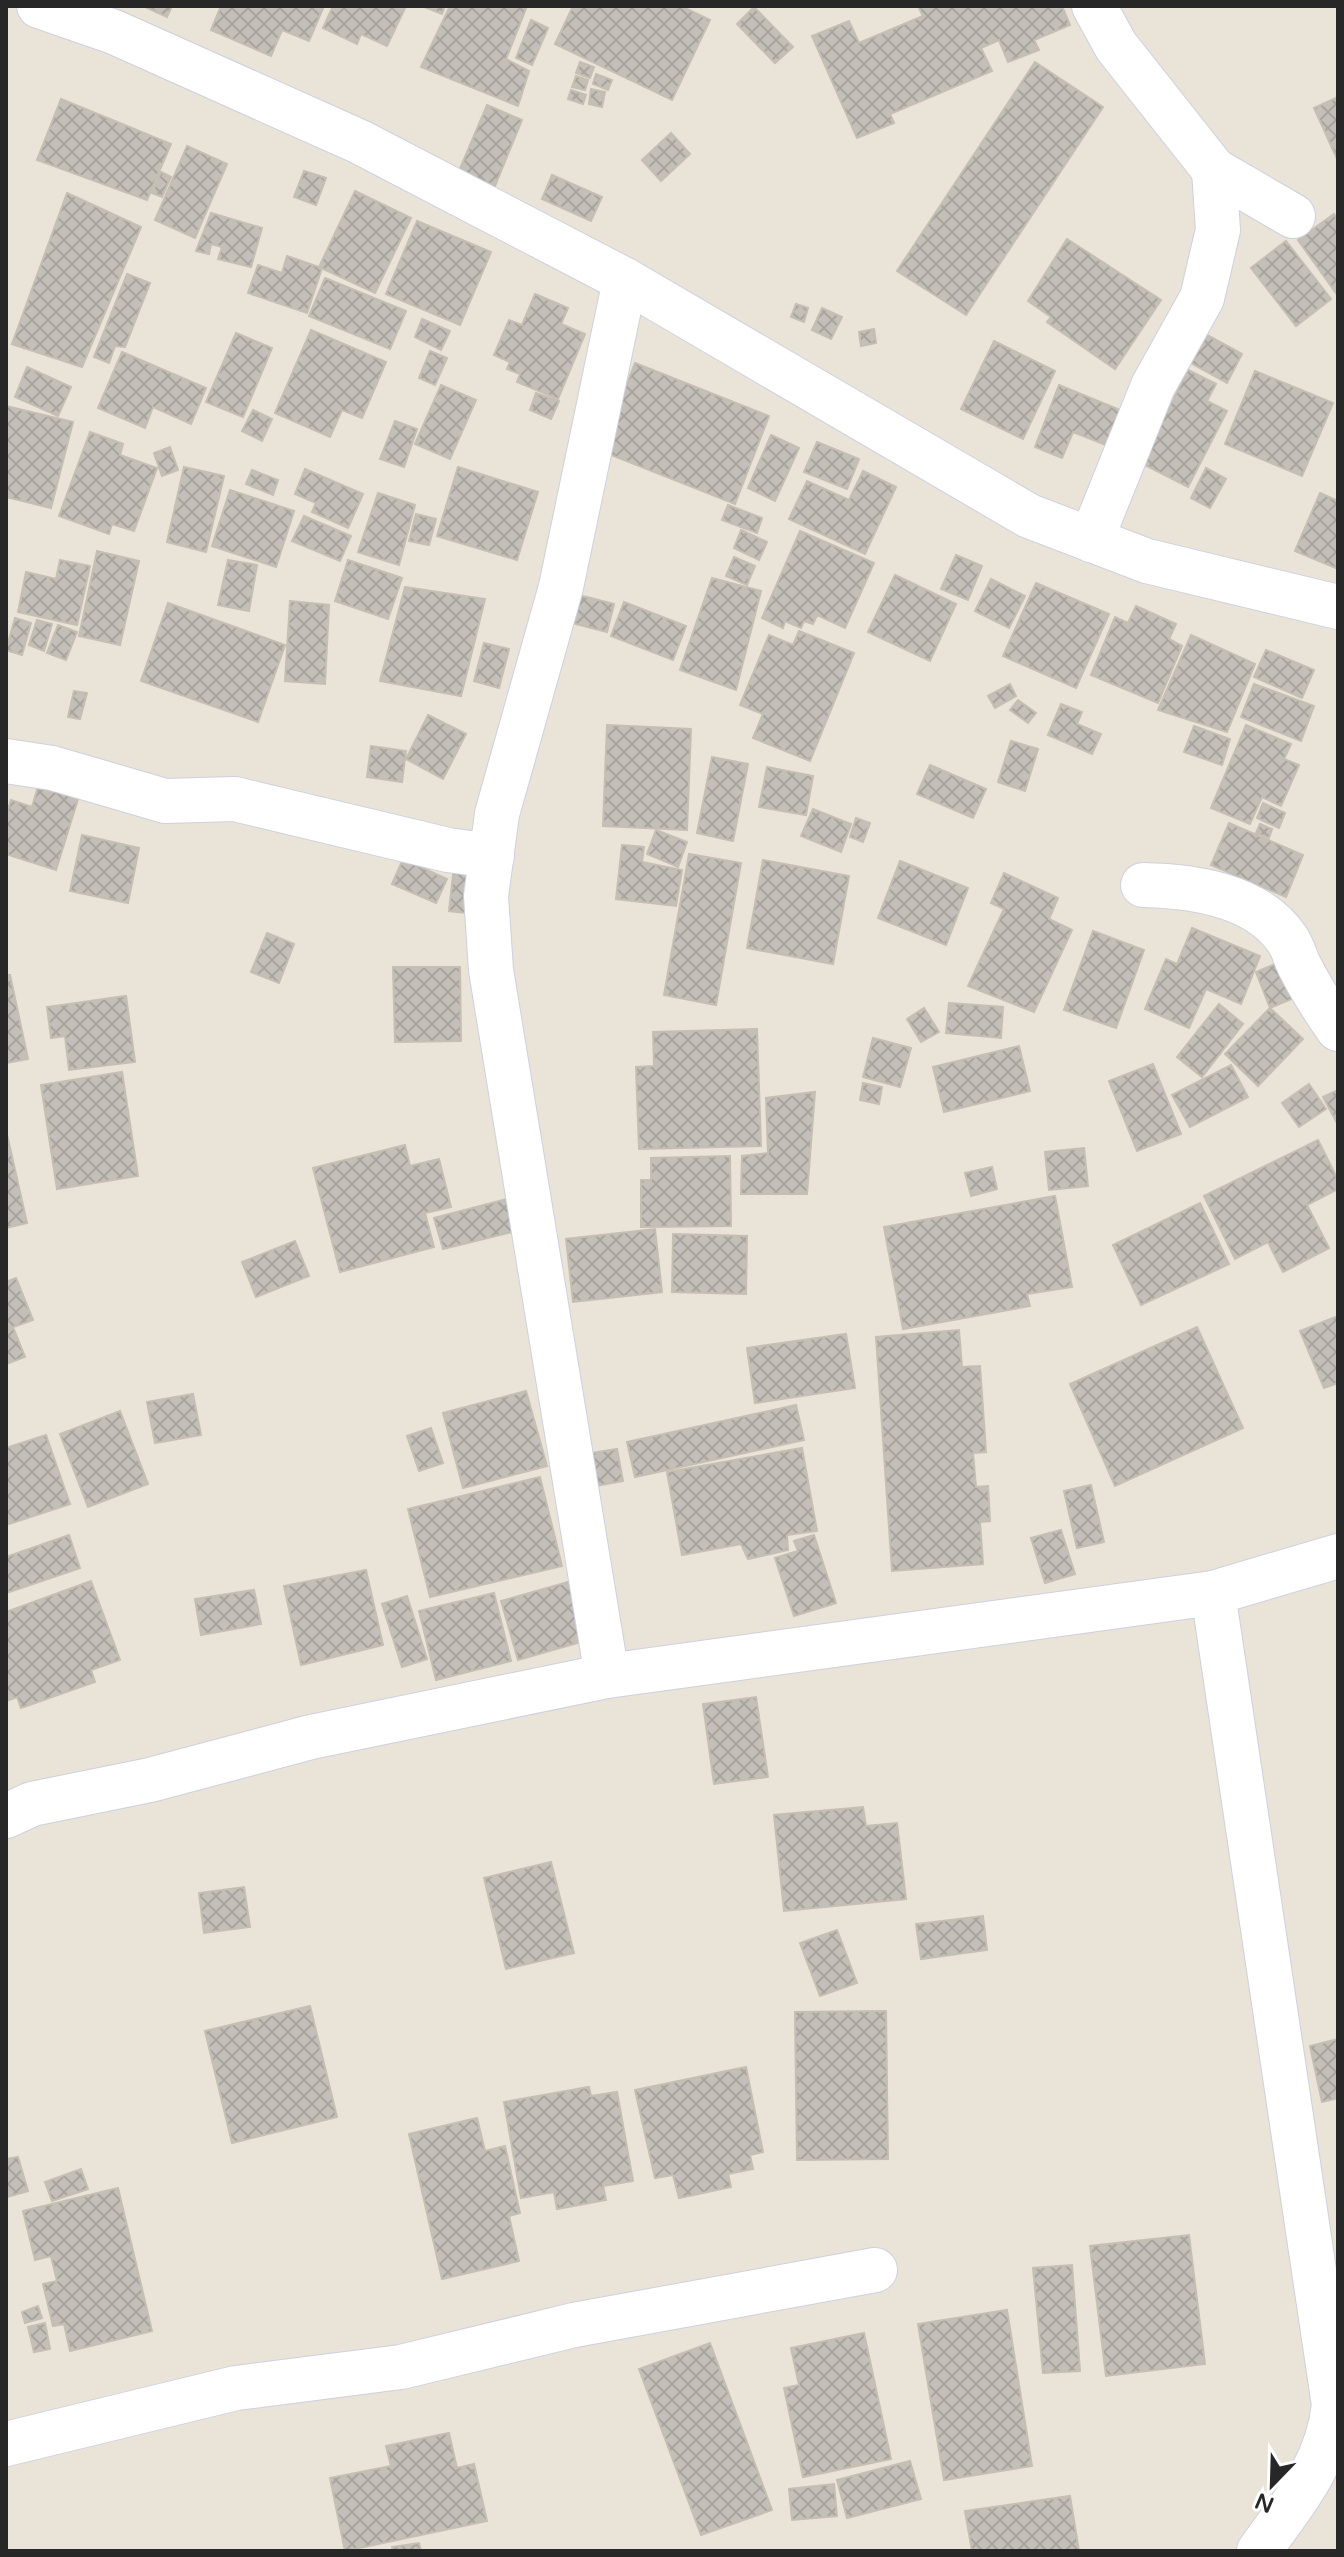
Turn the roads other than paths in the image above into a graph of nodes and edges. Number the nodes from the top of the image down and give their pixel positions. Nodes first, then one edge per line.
1 (39, 6) edge
2 (1094, 6) edge
3 (1214, 170) junction
4 (1293, 216) dead end
5 (625, 280) junction
6 (1091, 540) junction
7 (1338, 607) edge
8 (6, 761) edge
9 (492, 856) junction
10 (1143, 885) dead end
11 (1338, 1029) edge
12 (1338, 1556) edge
13 (1213, 1593) junction
14 (607, 1676) junction
15 (6, 1816) edge
16 (875, 2270) dead end
17 (6, 2444) edge
18 (1259, 2551) edge

1 - 5 street
2 - 3 street
3 - 4 street
3 - 6 street
5 - 6 street
5 - 9 street
6 - 7 street
8 - 9 street
9 - 14 street
10 - 11 street
12 - 13 street
13 - 14 street
13 - 18 street
14 - 15 street
16 - 17 street

